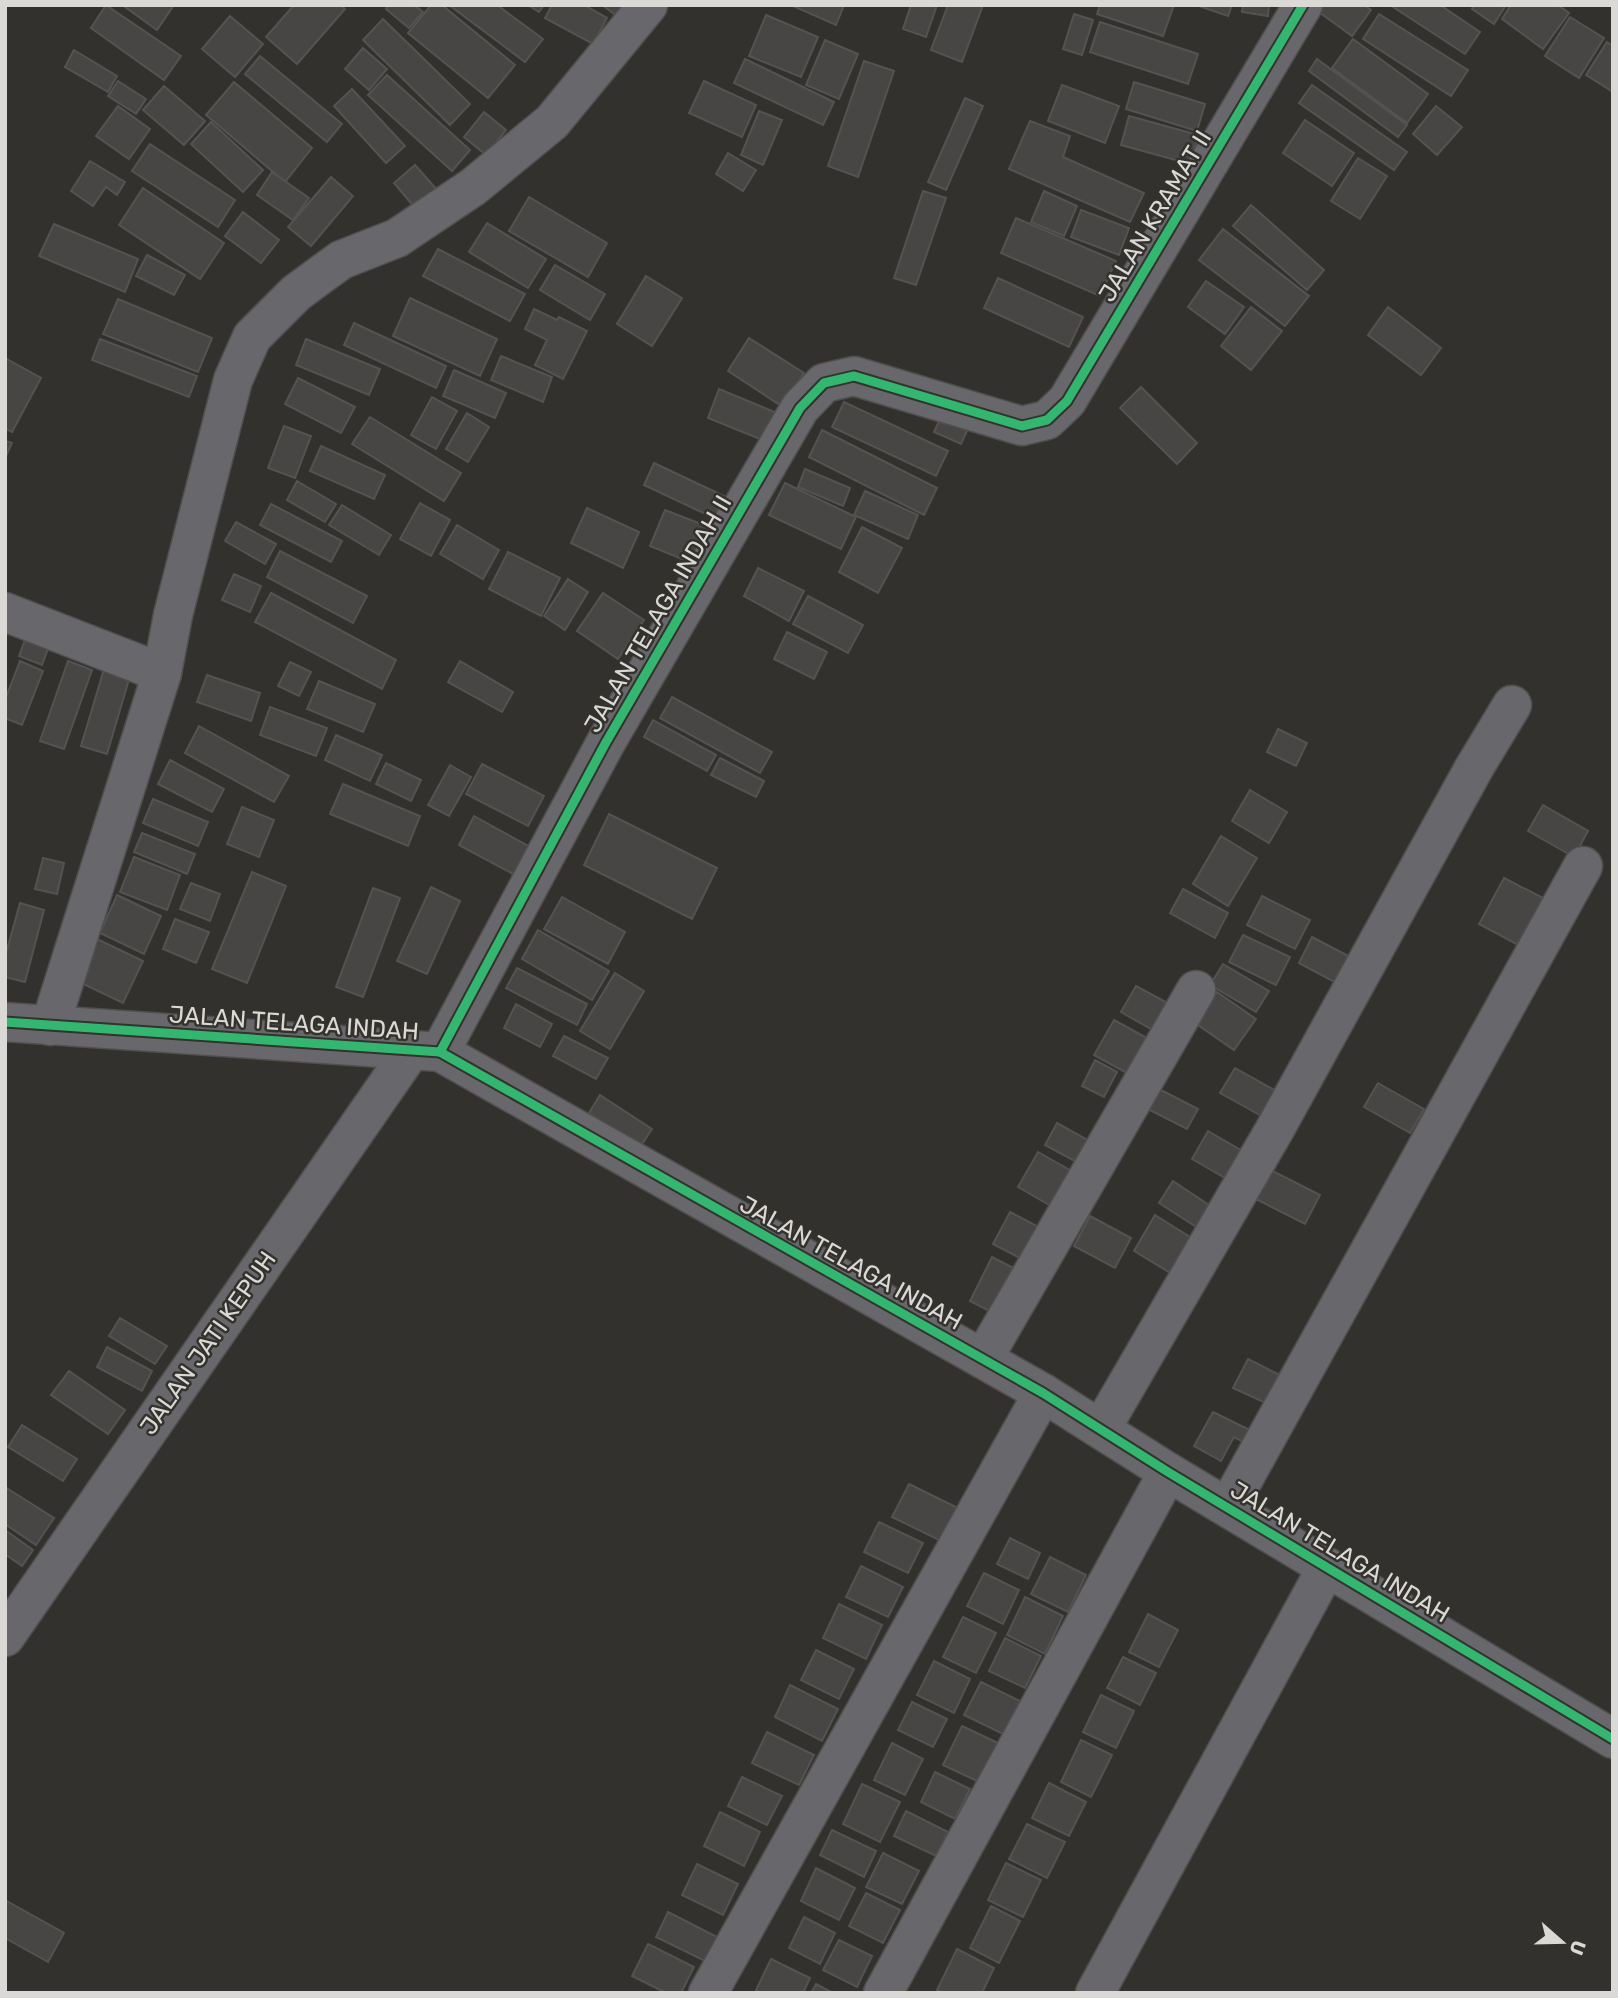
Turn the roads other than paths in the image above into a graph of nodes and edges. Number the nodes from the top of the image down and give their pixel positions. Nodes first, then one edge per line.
1 (648, 5) edge
2 (1303, 5) edge
3 (1021, 426) joint
4 (5, 612) edge
5 (162, 673) junction
6 (1512, 705) dead end
7 (1583, 866) dead end
8 (1196, 990) dead end
9 (5, 1022) edge
10 (50, 1026) junction
11 (426, 1051) junction
12 (990, 1347) junction
13 (1043, 1393) junction
14 (1101, 1429) junction
15 (1168, 1472) junction
16 (1228, 1507) junction
17 (1327, 1567) junction
18 (5, 1637) edge
19 (1613, 1738) edge
20 (708, 1993) edge
21 (883, 1993) edge
22 (1095, 1993) edge

1 - 5 street
2 - 3 street, JALAN KRAMAT II
3 - 11 street, JALAN TELAGA INDAH II
4 - 5 street
5 - 10 street
6 - 14 street
7 - 16 street
8 - 12 street
9 - 10 street, JALAN TELAGA INDAH
10 - 11 street, JALAN TELAGA INDAH
11 - 12 street, JALAN TELAGA INDAH
11 - 18 street, JALAN JATI KEPUH
12 - 13 street, JALAN TELAGA INDAH
13 - 14 street, JALAN TELAGA INDAH
13 - 20 street
14 - 15 street, JALAN TELAGA INDAH
15 - 16 street, JALAN TELAGA INDAH
15 - 21 street
16 - 17 street, JALAN TELAGA INDAH
17 - 19 street, JALAN TELAGA INDAH
17 - 22 street

